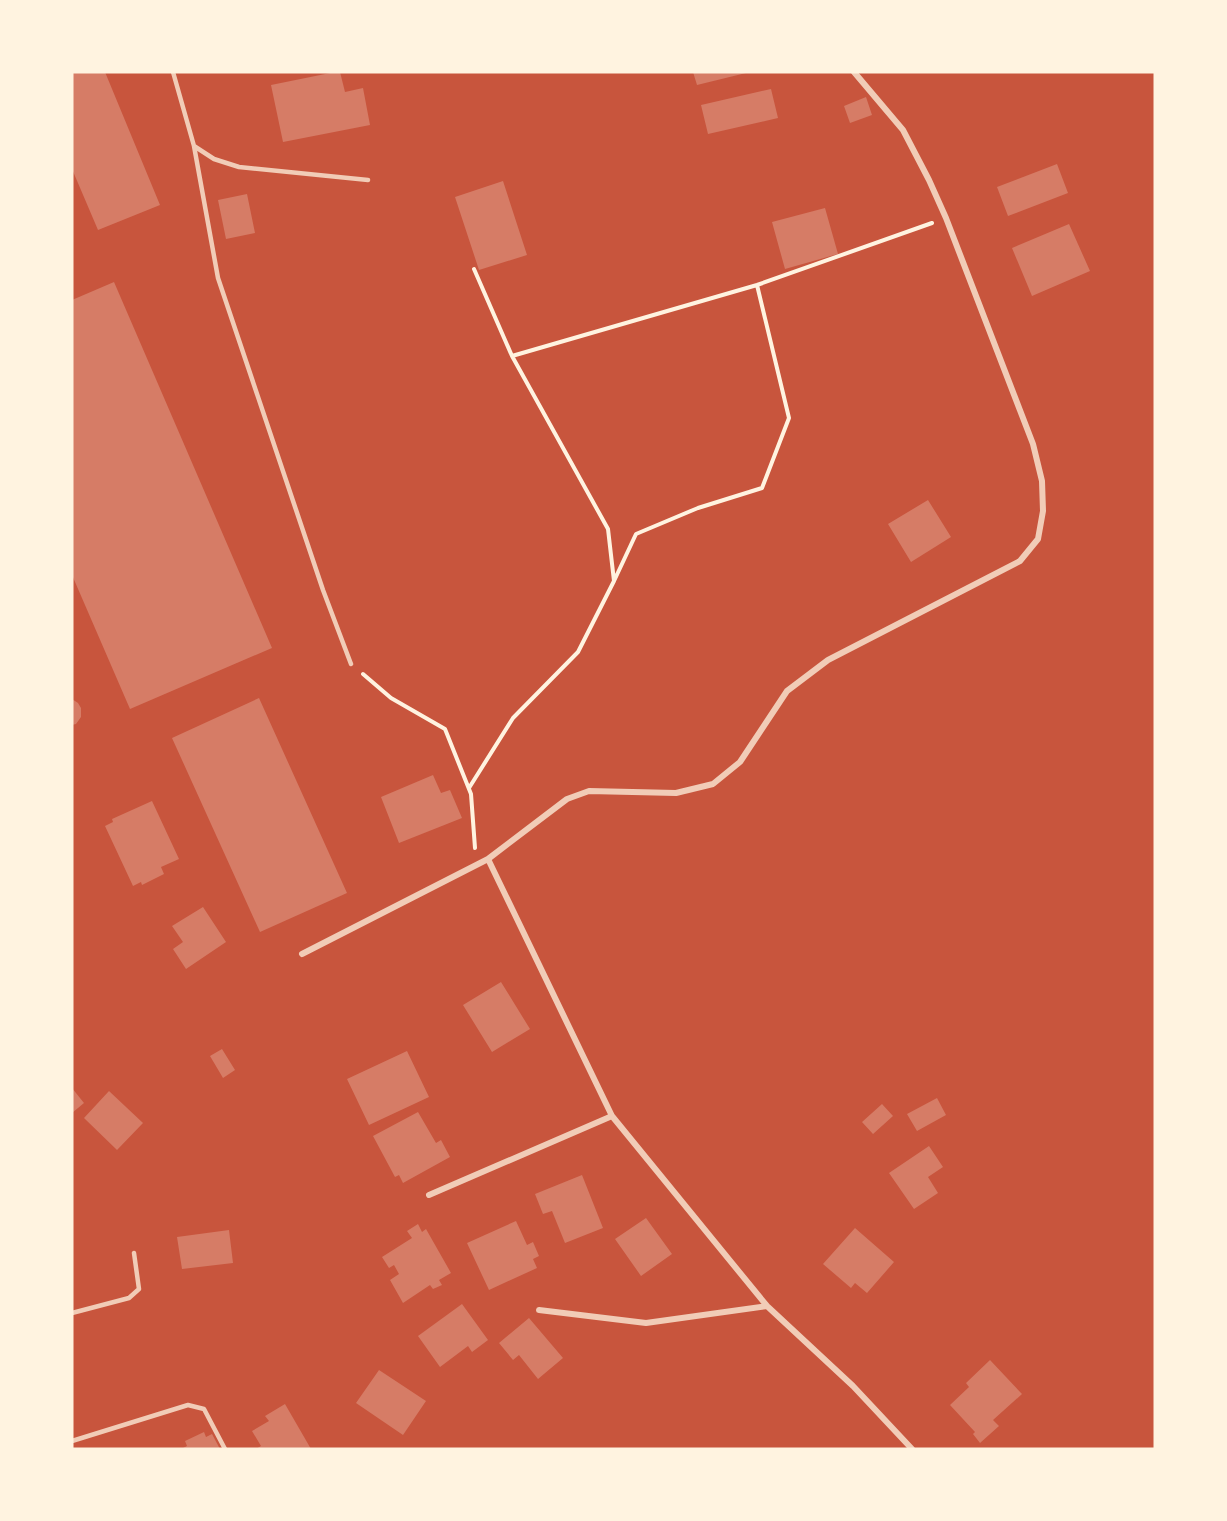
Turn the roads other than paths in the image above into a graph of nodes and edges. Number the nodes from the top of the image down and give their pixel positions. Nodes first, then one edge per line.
1 (172, 72) edge
2 (854, 72) edge
3 (194, 146) junction
4 (368, 180) dead end
5 (351, 664) road end
6 (488, 859) junction
7 (302, 954) dead end
8 (612, 1116) junction
9 (429, 1195) dead end
10 (134, 1253) dead end
11 (766, 1306) junction
12 (539, 1310) dead end
13 (72, 1313) edge
14 (72, 1441) edge
15 (225, 1449) edge
16 (912, 1449) edge

1 - 3 lane
2 - 6 street
3 - 4 lane
3 - 5 lane
6 - 7 street
6 - 8 street
8 - 9 street
8 - 11 street
10 - 13 lane
11 - 12 street
11 - 16 street
14 - 15 lane

